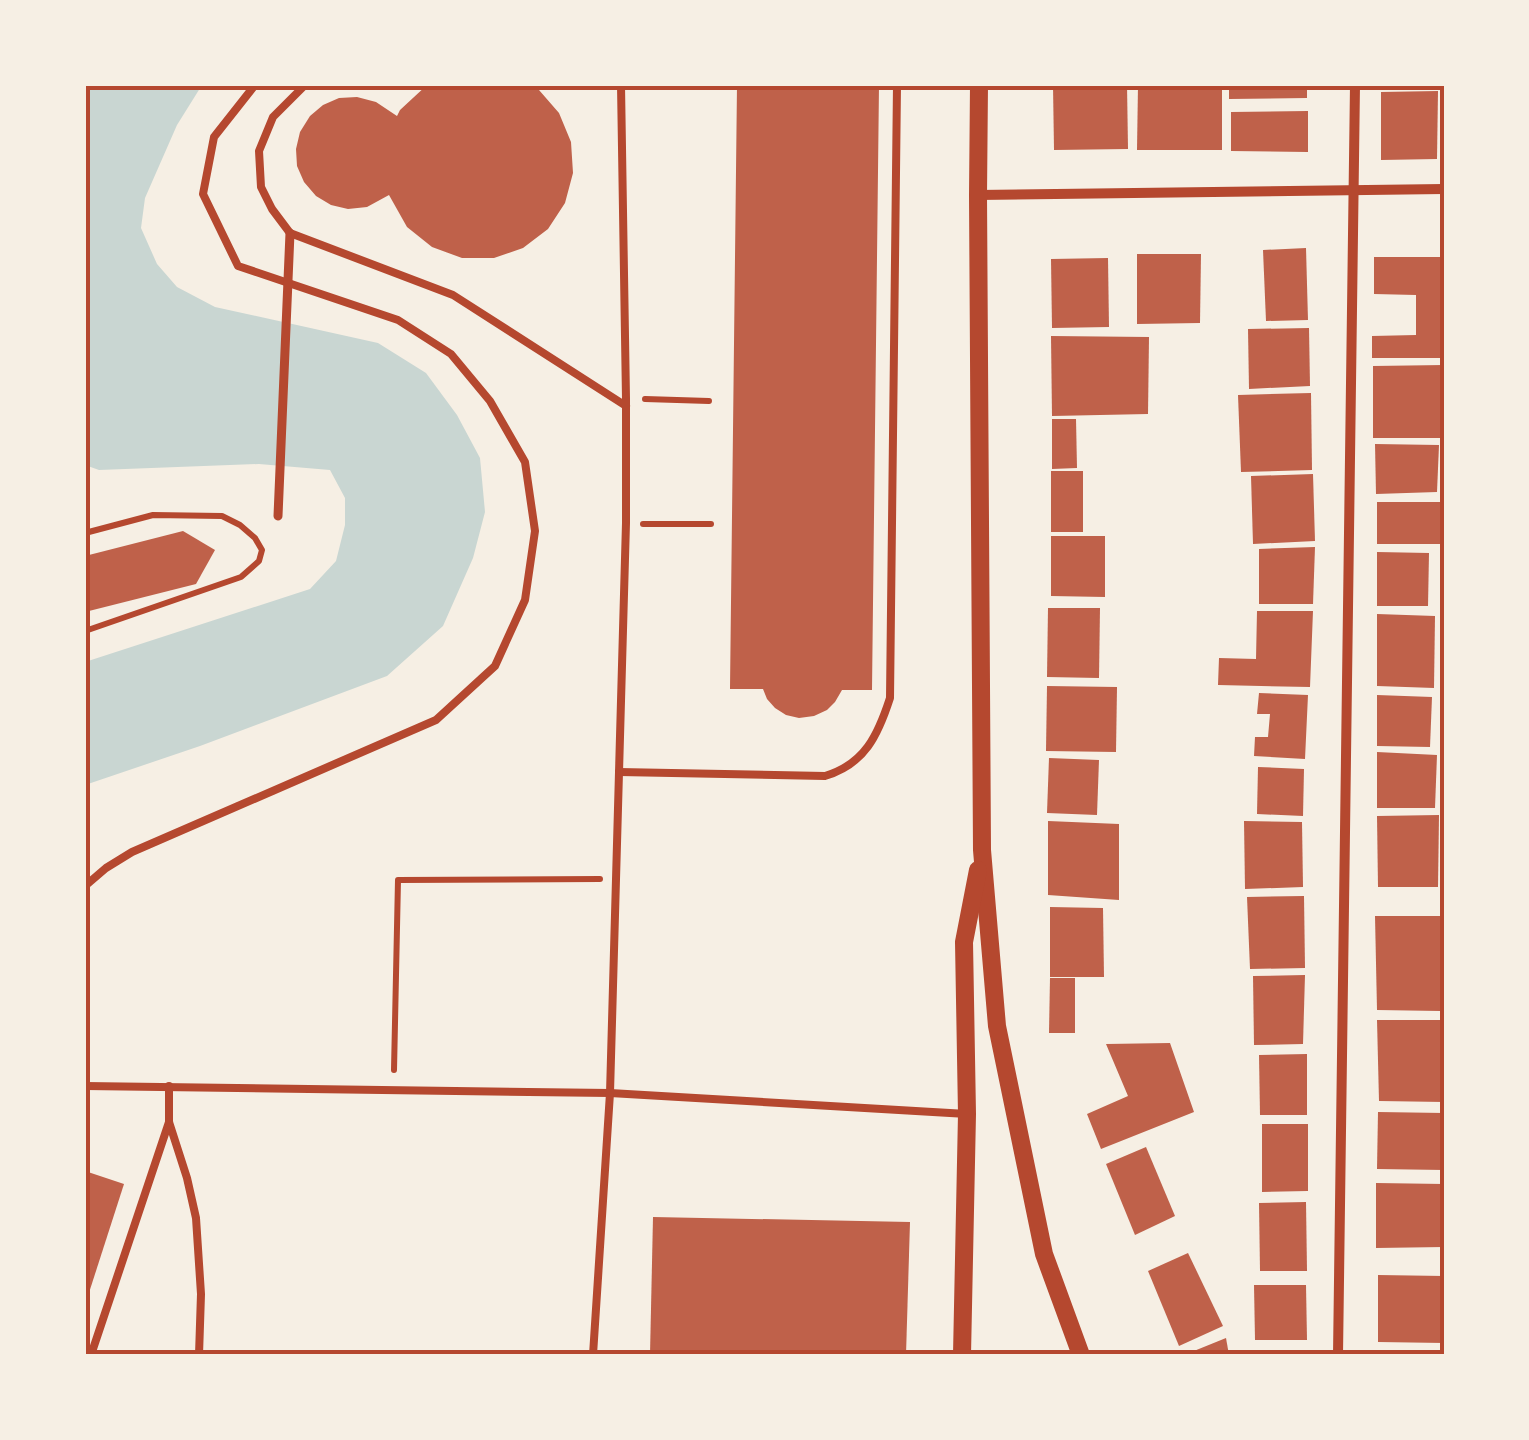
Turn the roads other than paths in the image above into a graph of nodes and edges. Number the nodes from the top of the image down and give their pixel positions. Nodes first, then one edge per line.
1 (255, 85) edge
2 (305, 85) edge
3 (620, 85) edge
4 (897, 85) edge
5 (979, 85) edge
6 (1354, 85) edge
7 (1354, 189) junction
8 (1444, 189) edge
9 (978, 195) junction
10 (290, 233) junction
11 (626, 403) junction
12 (278, 516) dead end
13 (619, 772) junction
14 (982, 850) junction
15 (85, 886) edge
16 (85, 1086) edge
17 (168, 1086) junction
18 (610, 1093) junction
19 (968, 1114) junction
20 (169, 1122) junction
21 (91, 1355) edge
22 (199, 1355) edge
23 (593, 1355) edge
24 (962, 1355) edge
25 (1081, 1355) edge
26 (1338, 1355) edge

1 - 15 lane
2 - 10 lane
3 - 11 lane
4 - 13 lane
5 - 9 street
6 - 7 street
7 - 8 street
7 - 9 street
7 - 26 street
9 - 14 street
10 - 11 lane
10 - 12 street
11 - 13 lane
13 - 18 lane
14 - 19 street
14 - 25 street
16 - 17 lane
17 - 18 lane
17 - 20 lane
18 - 19 lane
18 - 23 lane
19 - 24 street
20 - 21 lane
20 - 22 lane

